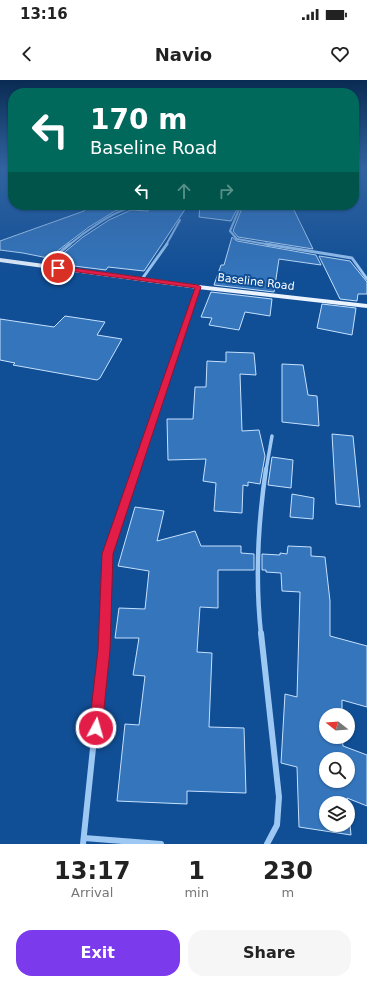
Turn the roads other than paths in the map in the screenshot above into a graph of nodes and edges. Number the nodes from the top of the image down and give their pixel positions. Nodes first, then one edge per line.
1 (126, 210) edge
2 (239, 210) edge
3 (180, 220) dead end
4 (0, 260) edge
5 (43, 266) junction
6 (142, 279) junction
7 (367, 279) edge
8 (198, 287) junction
9 (367, 306) edge
10 (272, 436) dead end
11 (84, 841) edge
12 (161, 844) edge
13 (267, 844) edge

1 - 5 street
2 - 7 street
3 - 6 street
4 - 5 main road, Baseline Road
5 - 6 main road, Baseline Road
6 - 8 main road, Baseline Road
8 - 9 main road, Baseline Road
8 - 11 street
10 - 13 street
11 - 12 street

